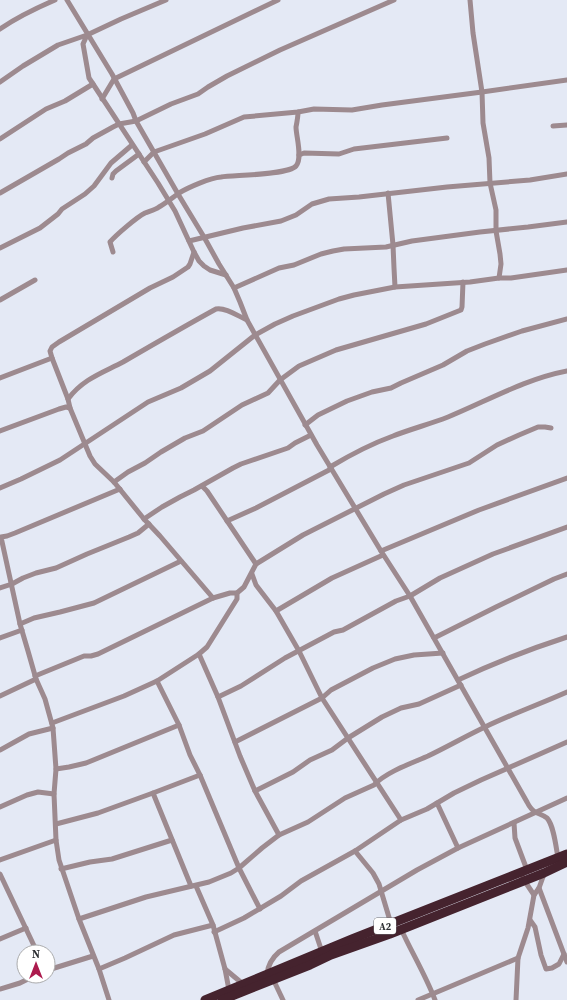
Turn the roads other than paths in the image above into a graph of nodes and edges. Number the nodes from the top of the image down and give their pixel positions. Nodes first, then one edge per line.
1 (55, 0) edge
2 (67, 0) edge
3 (166, 0) edge
4 (278, 0) edge
5 (394, 0) edge
6 (470, 0) edge
7 (0, 29) edge
8 (87, 35) junction
9 (114, 79) junction
10 (567, 80) edge
11 (0, 82) edge
12 (92, 84) junction
13 (482, 92) junction
14 (102, 98) junction
15 (298, 112) junction
16 (136, 121) junction
17 (119, 124) junction
18 (567, 125) edge
19 (553, 126) dead end
20 (447, 138) dead end
21 (0, 140) edge
22 (132, 145) junction
23 (154, 152) junction
24 (139, 154) junction
25 (299, 154) junction
26 (144, 162) junction
27 (567, 174) edge
28 (112, 178) dead end
29 (490, 183) junction
30 (0, 193) edge
31 (388, 193) junction
32 (178, 194) junction
33 (169, 201) junction
34 (567, 222) edge
35 (496, 231) junction
36 (204, 237) junction
37 (189, 241) junction
38 (393, 245) junction
39 (0, 248) edge
40 (113, 252) dead end
41 (194, 252) junction
42 (567, 270) edge
43 (226, 275) junction
44 (499, 278) junction
45 (35, 280) dead end
46 (463, 282) junction
47 (395, 287) junction
48 (234, 288) junction
49 (0, 300) edge
50 (567, 319) edge
51 (246, 320) junction
52 (255, 335) junction
53 (52, 358) junction
54 (567, 371) edge
55 (0, 378) edge
56 (280, 380) junction
57 (68, 399) junction
58 (70, 408) junction
59 (305, 425) junction
60 (551, 428) dead end
61 (0, 431) edge
62 (311, 435) junction
63 (85, 444) junction
64 (331, 468) junction
65 (567, 478) edge
66 (114, 482) junction
67 (202, 486) junction
68 (0, 488) edge
69 (120, 489) junction
70 (355, 508) junction
71 (144, 519) junction
72 (227, 521) junction
73 (149, 524) junction
74 (567, 527) edge
75 (0, 535) edge
76 (382, 553) junction
77 (181, 561) junction
78 (256, 564) junction
79 (252, 574) junction
80 (567, 574) edge
81 (12, 584) junction
82 (256, 586) junction
83 (244, 587) junction
84 (0, 588) edge
85 (237, 594) junction
86 (410, 596) junction
87 (213, 598) junction
88 (276, 611) junction
89 (20, 624) junction
90 (22, 630) junction
91 (567, 637) edge
92 (0, 638) edge
93 (434, 638) junction
94 (299, 651) junction
95 (443, 653) junction
96 (199, 654) junction
97 (35, 677) junction
98 (157, 681) junction
99 (460, 682) junction
100 (567, 692) edge
101 (0, 696) edge
102 (218, 697) junction
103 (322, 698) junction
104 (53, 725) junction
105 (179, 725) junction
106 (485, 727) junction
107 (348, 738) junction
108 (235, 742) junction
109 (567, 742) edge
110 (0, 750) edge
111 (56, 768) junction
112 (508, 768) junction
113 (200, 775) junction
114 (377, 782) junction
115 (255, 791) junction
116 (54, 794) junction
117 (153, 794) junction
118 (567, 798) edge
119 (437, 803) junction
120 (0, 807) edge
121 (536, 813) junction
122 (401, 820) junction
123 (514, 822) junction
124 (56, 824) junction
125 (279, 835) junction
126 (56, 840) junction
127 (172, 840) junction
128 (458, 848) junction
129 (355, 851) junction
130 (563, 856) edge
131 (0, 860) edge
132 (567, 862) edge
133 (239, 868) junction
134 (61, 869) junction
135 (544, 873) junction
136 (0, 874) edge
137 (524, 874) junction
138 (194, 886) junction
139 (6, 887) junction
140 (539, 888) junction
141 (0, 890) edge
142 (381, 891) junction
143 (534, 895) junction
144 (260, 909) junction
145 (79, 919) junction
146 (530, 920) junction
147 (390, 924) junction
148 (213, 925) junction
149 (26, 928) junction
150 (401, 929) junction
151 (315, 931) junction
152 (214, 932) junction
153 (0, 939) edge
154 (33, 944) edge
155 (322, 952) junction
156 (564, 954) junction
157 (93, 956) junction
158 (518, 958) junction
159 (567, 962) edge
160 (56, 968) edge
161 (99, 969) junction
162 (225, 969) junction
163 (270, 977) junction
164 (17, 984) edge
165 (243, 984) junction
166 (0, 989) edge
167 (229, 990) junction
168 (432, 993) junction
169 (109, 1000) edge
170 (205, 1000) edge
171 (222, 1000) edge
172 (283, 1000) edge
173 (418, 1000) edge
174 (435, 1000) edge
175 (516, 1000) edge

1 - 7 street
2 - 8 street
3 - 8 street
4 - 9 street
5 - 16 street
6 - 13 street
8 - 9 street
8 - 11 street
8 - 12 street
9 - 14 street
9 - 16 street
10 - 13 street
12 - 14 street
12 - 21 street
13 - 15 street
13 - 29 street
14 - 17 street
15 - 23 street
15 - 25 street
16 - 17 street
16 - 23 street
17 - 22 street
17 - 30 street
18 - 19 street
20 - 25 street
22 - 24 street
22 - 39 street
23 - 26 street
23 - 32 street
24 - 26 street
24 - 28 street
25 - 32 street
26 - 33 street
27 - 29 street
29 - 31 street
29 - 35 street
31 - 36 street
31 - 38 street
32 - 33 street
32 - 36 street
33 - 37 street
33 - 40 street
34 - 35 street
35 - 38 street
35 - 44 street
36 - 37 street
36 - 43 street
37 - 41 street
38 - 47 street
38 - 48 street
41 - 43 street
41 - 53 street
42 - 44 street
43 - 48 street
44 - 46 street
45 - 49 street
46 - 47 street
46 - 56 street
47 - 52 street
48 - 51 street
50 - 59 street
51 - 52 street
51 - 57 street
52 - 56 street
52 - 63 street
53 - 55 street
53 - 57 street
54 - 64 street
56 - 59 street
56 - 66 street
57 - 58 street
58 - 61 street
58 - 63 street
59 - 62 street
60 - 70 street
62 - 64 street
62 - 67 street
63 - 66 street
63 - 68 street
64 - 70 street
64 - 72 street
65 - 76 street
66 - 69 street
67 - 71 street
67 - 72 street
69 - 71 street
69 - 75 street
70 - 76 street
70 - 78 street
71 - 73 street
72 - 78 street
73 - 77 street
73 - 81 street
74 - 86 street
75 - 81 street
76 - 86 street
76 - 88 street
77 - 87 street
77 - 89 street
78 - 79 street
79 - 82 street
79 - 83 street
80 - 93 street
81 - 84 street
81 - 89 street
82 - 83 street
82 - 88 street
83 - 85 street
85 - 87 street
85 - 96 street
86 - 93 street
86 - 94 street
87 - 97 street
88 - 94 street
89 - 90 street
90 - 92 street
90 - 97 street
91 - 99 street
93 - 95 street
94 - 102 street
94 - 103 street
95 - 99 street
95 - 103 street
96 - 98 street
96 - 102 street
97 - 101 street
97 - 104 street
98 - 104 street
98 - 105 street
99 - 106 street
99 - 107 street
100 - 106 street
102 - 108 street
103 - 107 street
103 - 108 street
104 - 110 street
104 - 111 street
105 - 111 street
105 - 113 street
106 - 112 street
106 - 114 street
107 - 114 street
107 - 115 street
108 - 115 street
109 - 112 street
111 - 116 street
112 - 119 street
112 - 121 street
113 - 117 street
113 - 133 street
114 - 122 street
114 - 125 street
115 - 125 street
116 - 120 street
116 - 124 street
117 - 124 street
117 - 127 street
118 - 121 street
119 - 122 street
119 - 128 street
121 - 123 street
121 - 130 street
122 - 129 street
123 - 128 street
123 - 137 street
124 - 126 street
125 - 133 street
126 - 131 street
126 - 134 street
127 - 134 street
127 - 138 street
128 - 142 street
129 - 142 street
129 - 144 street
130 - 137 highway, A2
132 - 135 highway, A2
133 - 138 street
133 - 144 street
134 - 145 street
135 - 137 highway, A2
135 - 140 street
136 - 139 street
137 - 143 street
137 - 147 highway, A2
137 - 150 highway, A2
138 - 145 street
138 - 148 street
139 - 141 street
139 - 149 street
140 - 143 street
140 - 156 street
142 - 147 street
142 - 151 street
143 - 146 street
144 - 152 street
145 - 157 street
146 - 156 street
146 - 158 street
147 - 155 highway, A2
148 - 152 street
148 - 161 street
149 - 153 street
149 - 154 street
150 - 163 highway, A2
150 - 168 street
151 - 155 street
151 - 163 street
152 - 162 street
155 - 163 highway, A2
156 - 159 street
157 - 160 street
157 - 161 street
158 - 168 street
158 - 175 street
161 - 169 street
162 - 165 street
162 - 167 street
163 - 165 highway, A2
163 - 171 highway, A2
163 - 172 street
164 - 166 street
165 - 167 highway, A2
167 - 170 highway, A2
168 - 173 street
168 - 174 street

